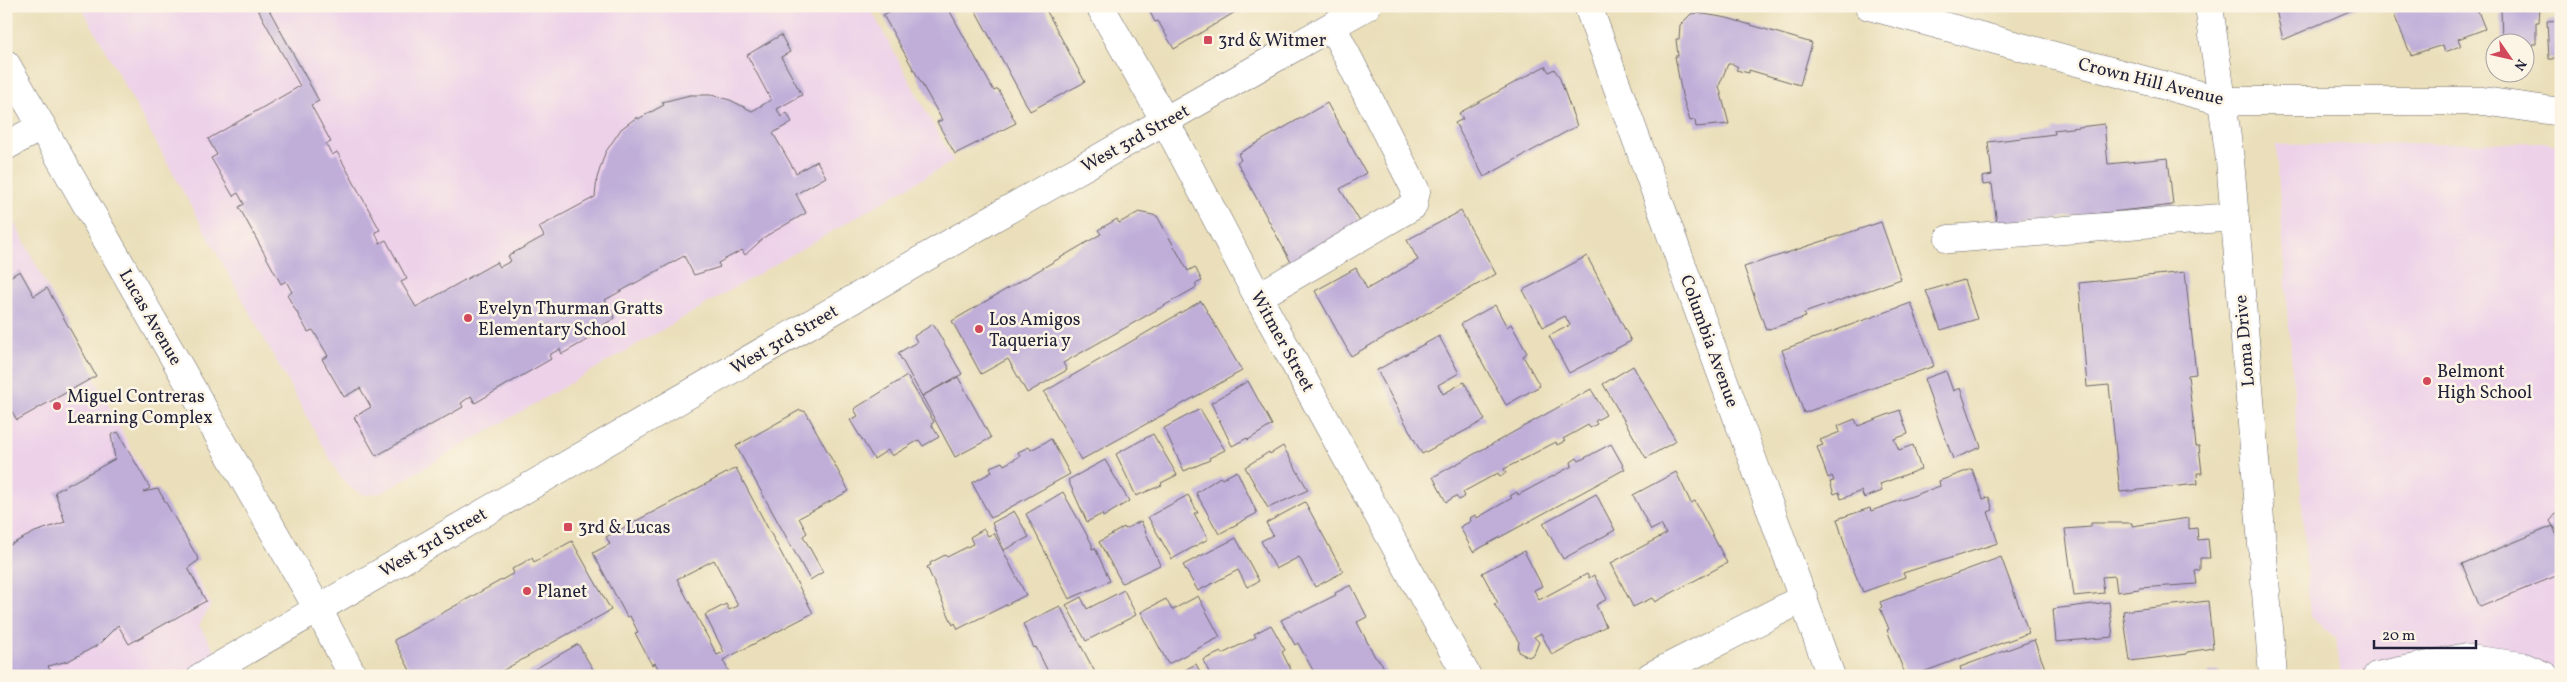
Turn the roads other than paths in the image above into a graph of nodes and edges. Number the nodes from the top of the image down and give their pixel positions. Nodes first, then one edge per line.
1 (1100, 6) edge
2 (1367, 6) edge
3 (1588, 6) edge
4 (1869, 6) edge
5 (2209, 6) edge
6 (1332, 26) junction
7 (6, 64) edge
8 (2222, 101) junction
9 (2561, 112) edge
10 (1165, 121) junction
11 (42, 126) junction
12 (6, 146) edge
13 (2234, 217) junction
14 (1949, 239) dead end
15 (1258, 297) junction
16 (1804, 598) junction
17 (318, 609) junction
18 (202, 676) edge
19 (353, 676) edge
20 (1467, 676) edge
21 (1650, 676) edge
22 (1831, 676) edge
23 (2272, 676) edge
24 (2377, 676) edge
25 (2545, 676) edge

1 - 10 street, Witmer Street
2 - 6 street, West 3rd Street
3 - 16 street, Columbia Avenue
4 - 8 street, Crown Hill Avenue
5 - 8 street, Loma Drive
6 - 10 street, West 3rd Street
6 - 15 street
7 - 11 street, Lucas Avenue
8 - 9 street, Crown Hill Avenue
8 - 13 street, Loma Drive
10 - 15 street, Witmer Street
10 - 17 street, West 3rd Street
11 - 12 street
11 - 17 street, Lucas Avenue
13 - 14 street
13 - 23 street, Loma Drive
15 - 20 street, Witmer Street
16 - 21 street
16 - 22 street, Columbia Avenue
17 - 18 street, West 3rd Street
17 - 19 street, Lucas Avenue
24 - 25 street

